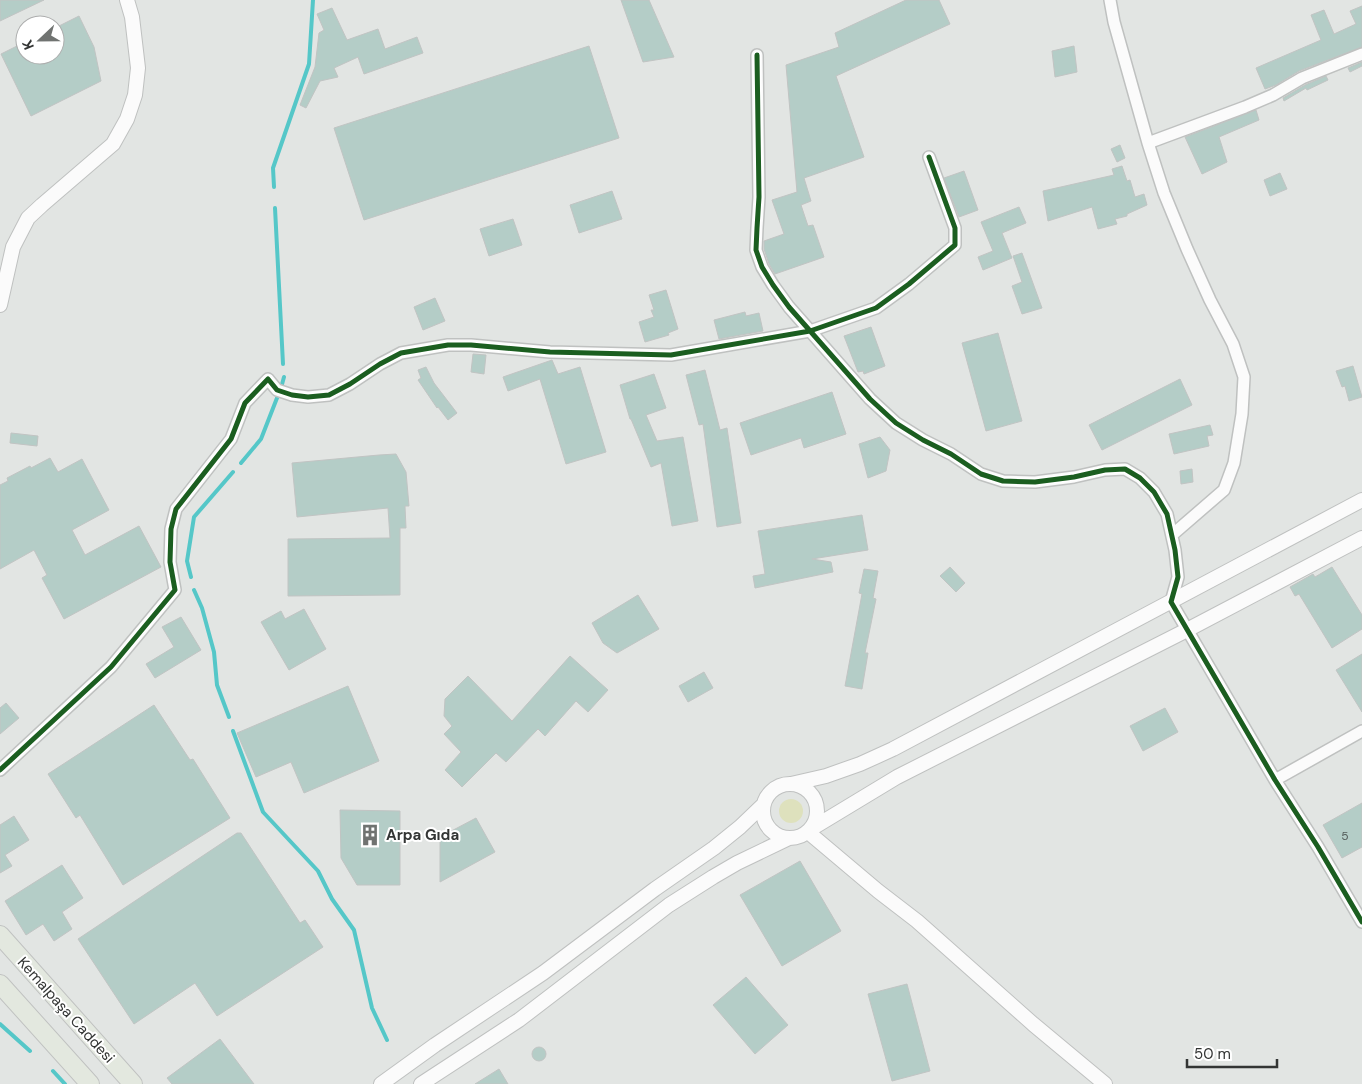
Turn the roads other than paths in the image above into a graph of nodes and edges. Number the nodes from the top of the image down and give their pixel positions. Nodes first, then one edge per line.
1 (127, 0) edge
2 (1110, 0) edge
3 (1362, 54) edge
4 (758, 56) dead end
5 (1148, 143) junction
6 (929, 157) dead end
7 (0, 305) edge
8 (810, 331) junction
9 (1362, 500) edge
10 (1172, 536) junction
11 (1362, 538) edge
12 (1171, 602) junction
13 (1188, 630) junction
14 (1362, 731) edge
15 (0, 770) edge
16 (1275, 780) junction
17 (790, 784) junction
18 (764, 804) junction
19 (809, 831) junction
20 (789, 838) junction
21 (1362, 922) edge
22 (0, 935) edge
23 (0, 984) edge
24 (90, 1084) edge
25 (133, 1084) edge
26 (381, 1084) edge
27 (421, 1084) edge
28 (1105, 1084) edge

1 - 7 street
2 - 5 street
3 - 5 street
4 - 8 street
5 - 10 street
6 - 8 street
8 - 10 street
8 - 15 street
9 - 12 street
10 - 12 street
11 - 13 street
12 - 13 street
12 - 17 street
13 - 16 street
13 - 19 street
14 - 16 street
16 - 21 street
17 - 18 street
17 - 19 street
18 - 20 street
18 - 26 street
19 - 20 street
19 - 28 street
20 - 27 street
22 - 25 main road, Kemalpaşa Caddesi
23 - 24 main road

